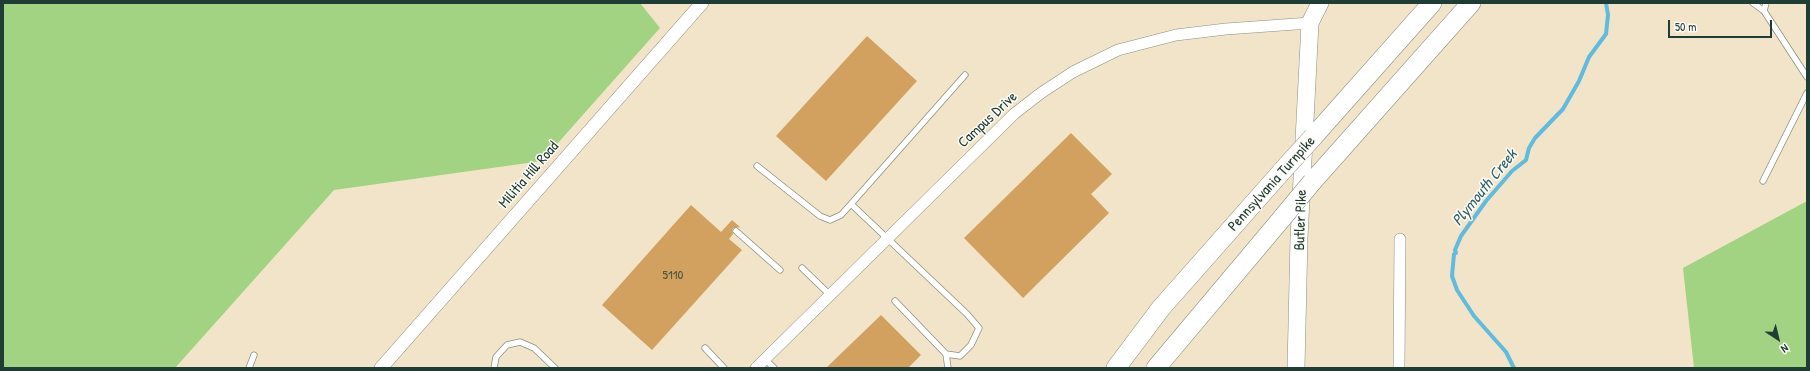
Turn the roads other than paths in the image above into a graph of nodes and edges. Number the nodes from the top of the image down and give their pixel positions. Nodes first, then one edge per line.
1 (702, 3) edge
2 (1311, 3) edge
3 (1320, 3) edge
4 (1432, 3) edge
5 (1471, 3) edge
6 (1752, 3) edge
7 (1766, 3) edge
8 (1764, 11) junction
9 (1310, 23) junction
10 (965, 75) dead end
11 (1807, 77) edge
12 (1807, 93) edge
13 (757, 166) dead end
14 (1763, 181) dead end
15 (851, 204) junction
16 (736, 231) dead end
17 (887, 239) junction
18 (1400, 239) dead end
19 (802, 268) dead end
20 (780, 270) dead end
21 (830, 295) junction
22 (895, 301) dead end
23 (705, 348) dead end
24 (946, 354) junction
25 (254, 355) dead end
26 (765, 359) junction
27 (249, 368) edge
28 (381, 368) edge
29 (494, 368) edge
30 (555, 368) edge
31 (724, 368) edge
32 (756, 368) edge
33 (774, 368) edge
34 (948, 368) edge
35 (1116, 368) edge
36 (1156, 368) edge
37 (1296, 368) edge
38 (1399, 368) edge

1 - 28 street, Militia Hill Road
2 - 9 street
3 - 9 main road, Butler Pike
4 - 35 highway, Pennsylvania Turnpike, bridge
5 - 36 highway, Pennsylvania Turnpike, bridge
6 - 8 lane
7 - 8 lane
8 - 11 lane
9 - 17 street, Campus Drive
9 - 37 main road, Butler Pike
10 - 15 lane
12 - 14 lane
13 - 15 lane
15 - 17 lane
16 - 20 lane
17 - 21 street, Campus Drive
17 - 24 lane
18 - 38 street
19 - 21 lane
21 - 26 street, Campus Drive
22 - 24 lane
23 - 31 lane
24 - 34 lane
25 - 27 lane
26 - 32 street, Campus Drive
26 - 33 lane
29 - 30 lane

